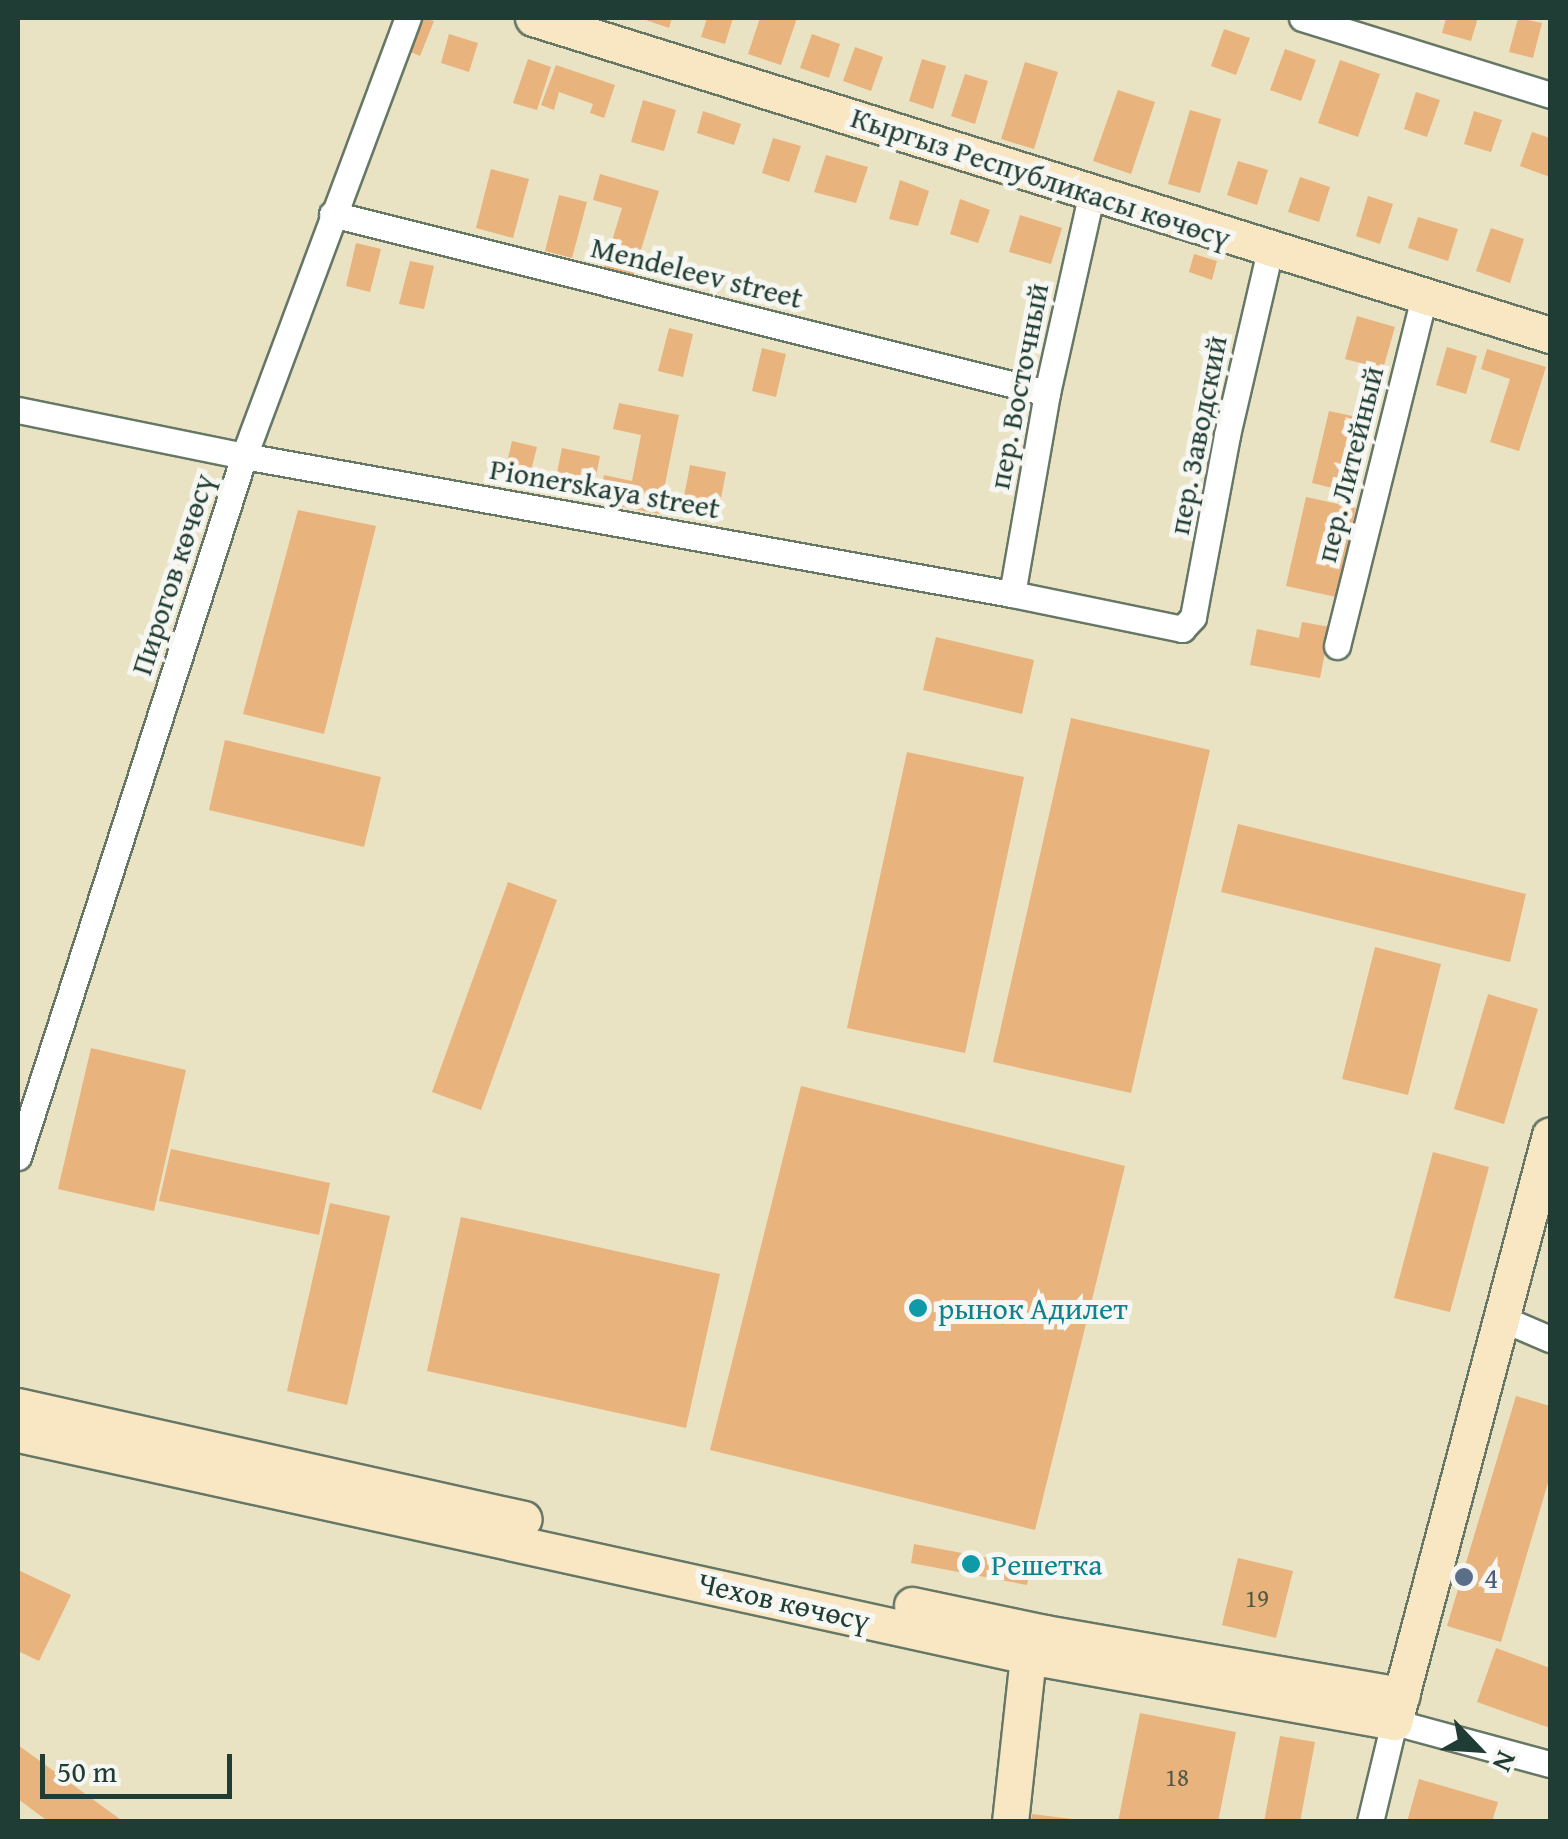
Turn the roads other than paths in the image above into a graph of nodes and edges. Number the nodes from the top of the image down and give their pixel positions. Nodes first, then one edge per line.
1 (408, 18) edge
2 (532, 18) edge
3 (1302, 18) edge
4 (1550, 95) edge
5 (1092, 190) junction
6 (332, 214) junction
7 (1270, 250) junction
8 (1424, 297) junction
9 (1550, 335) edge
10 (1046, 393) junction
11 (18, 410) edge
12 (244, 456) junction
13 (1012, 594) junction
14 (1182, 630) joint
15 (1337, 646) dead end
16 (1550, 1136) edge
17 (18, 1157) edge
18 (1503, 1319) junction
19 (1550, 1338) edge
20 (18, 1406) edge
21 (18, 1434) edge
22 (1036, 1645) junction
23 (1398, 1709) junction
24 (1550, 1764) edge
25 (1010, 1822) edge
26 (1370, 1822) edge

1 - 6 street, Пирогов көчөсү
2 - 5 main road, Кыргыз Республикасы көчөсү
3 - 4 street
5 - 7 main road, Кыргыз Республикасы көчөсү
5 - 10 street, пер. Восточный
6 - 10 street, Mendeleev street
6 - 12 street, Пирогов көчөсү
7 - 8 main road, Кыргыз Республикасы көчөсү
7 - 14 street, пер. Заводский
8 - 9 main road, Кыргыз Республикасы көчөсү
8 - 15 street, пер. Литейный
10 - 13 street, пер. Восточный
11 - 12 street, Pionerskaya street
12 - 13 street, Pionerskaya street
12 - 17 street, Пирогов көчөсү
13 - 14 street, Pionerskaya street
16 - 18 main road
18 - 19 street
18 - 23 main road
20 - 22 main road, Чехов көчөсү
21 - 22 main road, Чехов көчөсү
22 - 23 main road, Чехов көчөсү
22 - 25 main road
23 - 24 street, Чехов көчөсү
23 - 26 street

